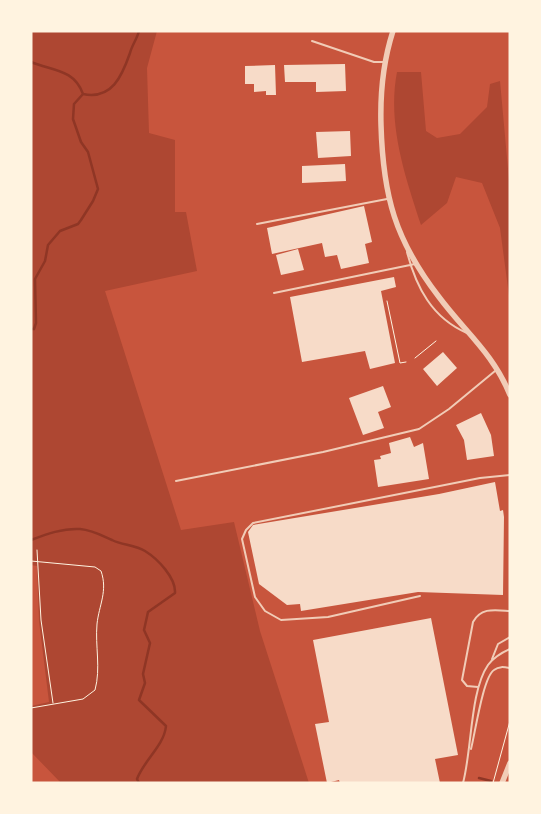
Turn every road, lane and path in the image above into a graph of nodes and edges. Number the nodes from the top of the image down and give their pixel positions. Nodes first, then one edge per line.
1 (393, 31) edge
2 (312, 40) dead end
3 (384, 62) junction
4 (388, 199) junction
5 (257, 224) dead end
6 (413, 265) junction
7 (274, 293) dead end
8 (387, 301) dead end
9 (471, 335) junction
10 (436, 341) dead end
11 (415, 358) dead end
12 (406, 362) dead end
13 (497, 369) junction
14 (510, 395) edge
15 (510, 474) edge
16 (176, 481) dead end
17 (38, 550) dead end
18 (31, 561) edge
19 (38, 562) junction
20 (420, 596) dead end
21 (510, 612) edge
22 (510, 637) edge
23 (510, 649) edge
24 (491, 661) junction
25 (510, 668) edge
26 (479, 688) junction
27 (53, 704) junction
28 (31, 708) edge
29 (510, 721) edge
30 (468, 759) junction
31 (510, 763) edge
32 (463, 783) edge
33 (493, 783) edge
34 (502, 783) edge

1 - 3 street
2 - 3 lane
3 - 4 street
4 - 5 lane
4 - 6 street
6 - 7 lane
6 - 9 street
6 - 9 lane
8 - 12 path
9 - 13 street
10 - 11 path
13 - 14 street
13 - 16 lane
15 - 20 lane
17 - 19 path
18 - 19 path
19 - 27 path
19 - 27 path
21 - 26 lane
22 - 24 lane
23 - 24 lane
24 - 26 lane
25 - 30 lane
26 - 30 lane
27 - 28 path
29 - 33 path
30 - 32 lane
31 - 34 street

